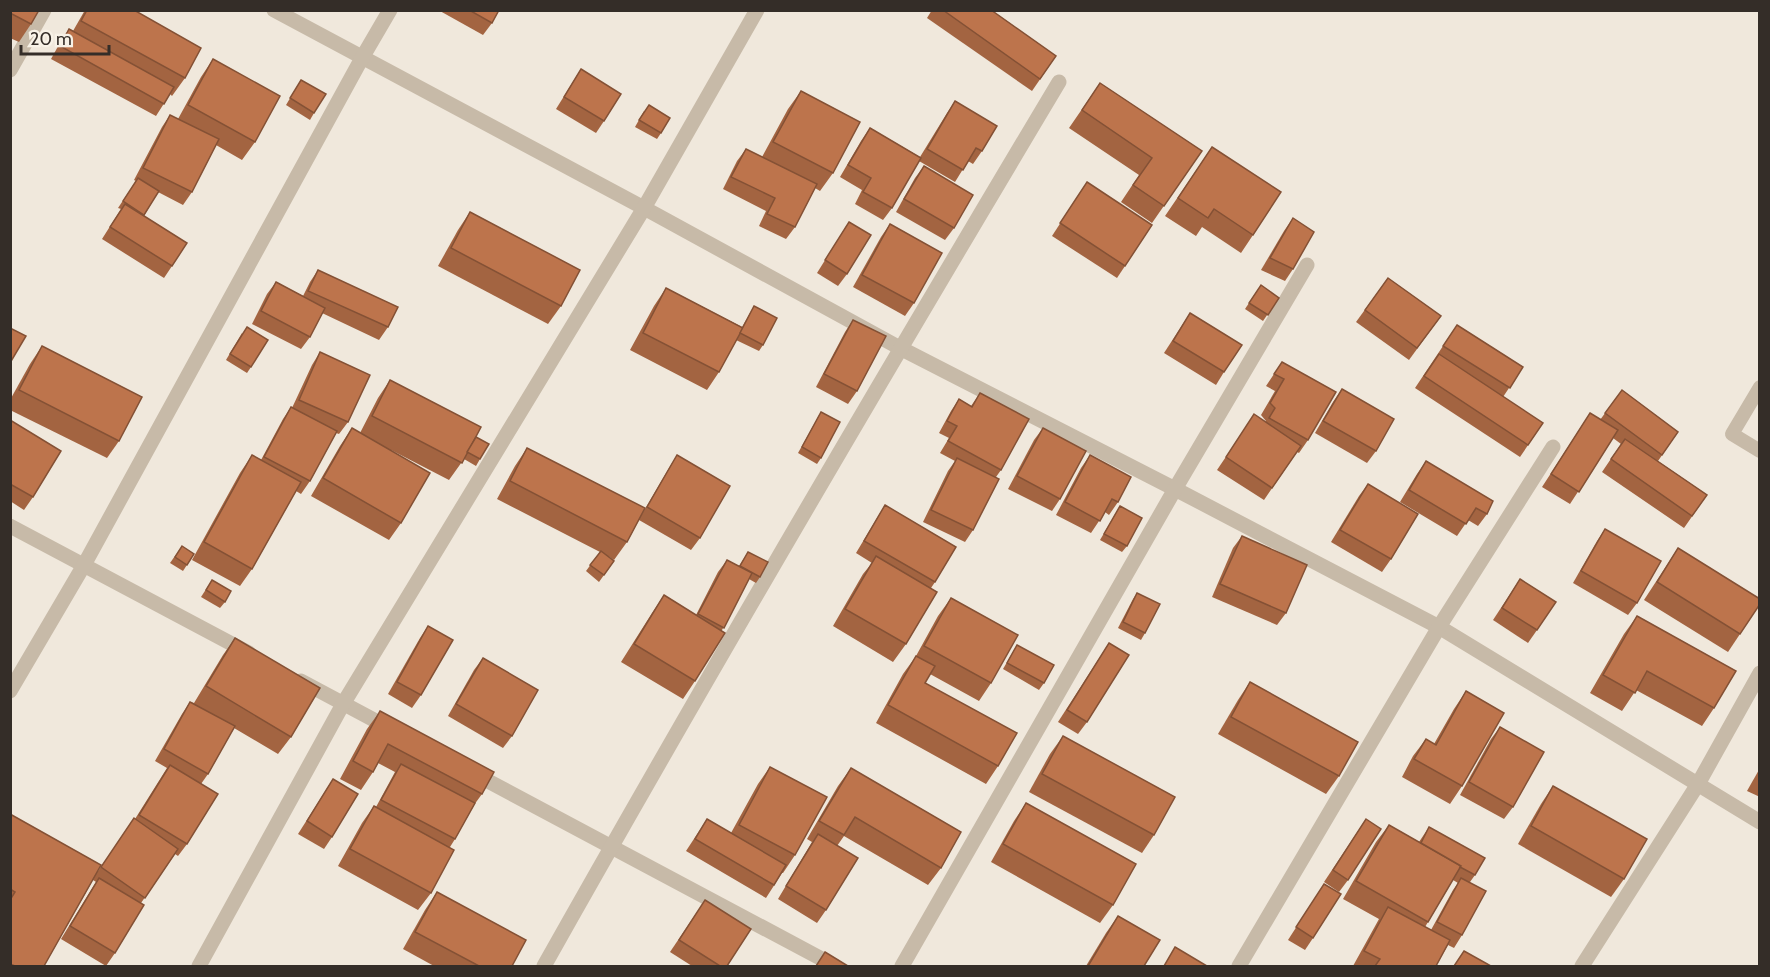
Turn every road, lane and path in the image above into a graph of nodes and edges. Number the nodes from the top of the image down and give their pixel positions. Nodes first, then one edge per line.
1 (44, 10) edge
2 (274, 10) edge
3 (390, 10) edge
4 (758, 10) edge
5 (363, 58) junction
6 (10, 70) edge
7 (1059, 82) dead end
8 (644, 208) junction
9 (1307, 265) dead end
10 (900, 348) junction
11 (1760, 387) edge
12 (1552, 447) dead end
13 (1760, 451) edge
14 (1175, 489) junction
15 (10, 526) edge
16 (84, 565) junction
17 (1439, 627) junction
18 (260, 659) edge
19 (1760, 673) edge
20 (292, 676) edge
21 (10, 691) edge
22 (343, 704) junction
23 (405, 737) edge
24 (457, 764) edge
25 (1698, 784) junction
26 (1760, 822) edge
27 (611, 847) junction
28 (199, 966) edge
29 (544, 966) edge
30 (835, 966) edge
31 (902, 966) edge
32 (1239, 966) edge
33 (1582, 966) edge

1 - 6 street
2 - 5 street
3 - 5 street
4 - 8 street
5 - 8 street
5 - 16 street
7 - 10 street
8 - 10 street
8 - 22 street
9 - 14 street
10 - 14 street
10 - 27 street
11 - 13 lane
12 - 17 street
14 - 17 street
14 - 31 street
15 - 16 street
16 - 18 street
16 - 21 street
17 - 25 street
17 - 32 street
19 - 25 street
20 - 22 street
22 - 23 street
22 - 28 street
24 - 27 street
25 - 26 street
25 - 33 street
27 - 29 street
27 - 30 street

